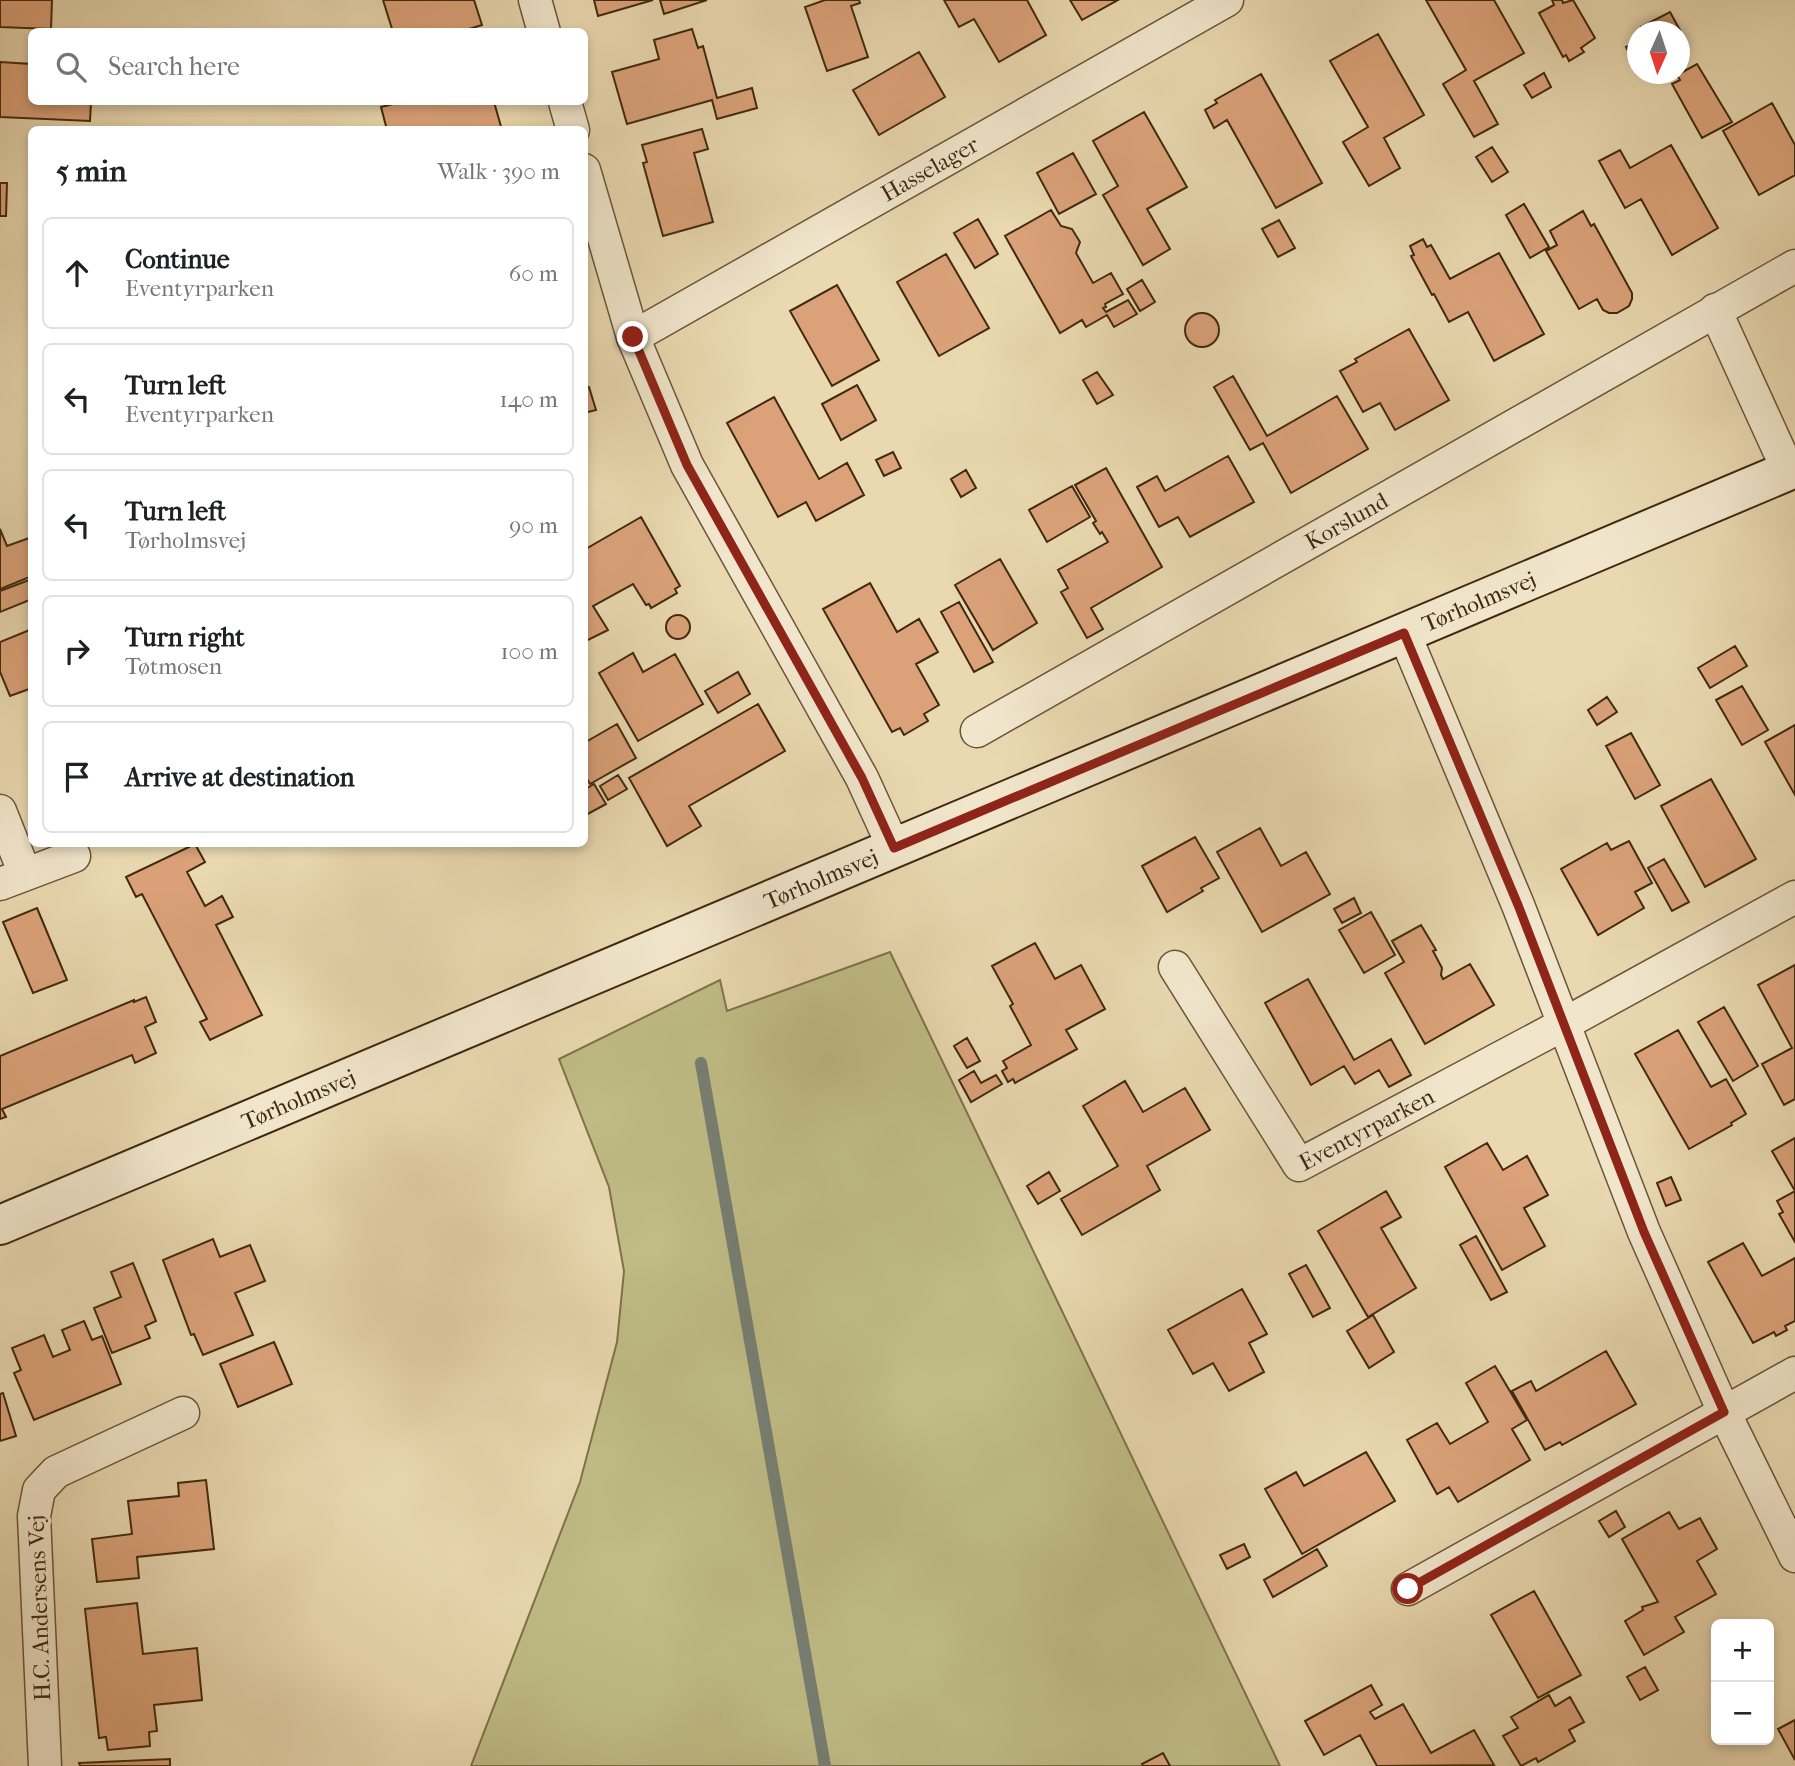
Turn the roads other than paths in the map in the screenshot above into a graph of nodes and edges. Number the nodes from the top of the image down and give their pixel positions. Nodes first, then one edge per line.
1 (535, 0) edge
2 (1227, 0) edge
3 (543, 28) edge
4 (566, 105) edge
5 (572, 126) edge
6 (588, 184) edge
7 (1795, 266) edge
8 (1716, 310) junction
9 (633, 337) junction
10 (1792, 469) edge
11 (1404, 633) junction
12 (977, 732) dead end
13 (0, 811) edge
14 (894, 848) junction
15 (74, 856) dead end
16 (13, 879) edge
17 (1795, 897) edge
18 (1175, 967) dead end
19 (1564, 1024) junction
20 (0, 1225) edge
21 (1795, 1373) edge
22 (1724, 1412) junction
23 (183, 1413) dead end
24 (1795, 1556) edge
25 (1408, 1589) dead end
26 (45, 1766) edge

1 - 3 street
2 - 9 street, Hasselager
4 - 5 street
6 - 9 street
7 - 8 street, Korslund
8 - 10 street
8 - 12 street, Korslund
9 - 14 street
10 - 11 street, Tørholmsvej
11 - 14 street, Tørholmsvej
11 - 19 street
13 - 16 street
14 - 20 street, Tørholmsvej
15 - 16 street
17 - 19 street, Eventyrparken
18 - 19 street, Eventyrparken
19 - 22 street
21 - 22 street
22 - 24 street
22 - 25 street
23 - 26 street, H.C. Andersens Vej

